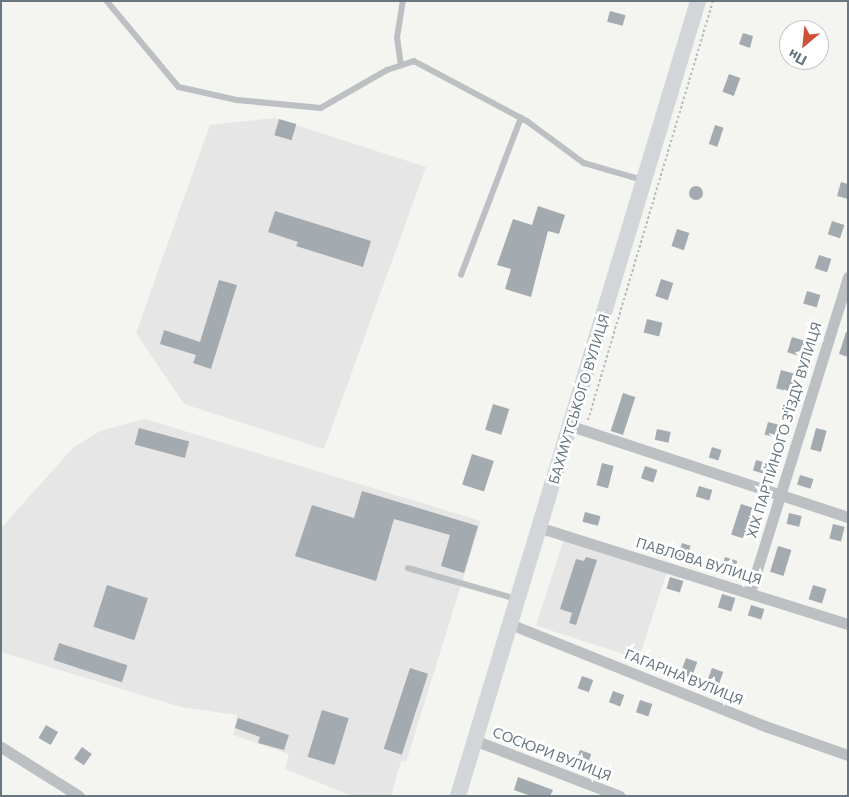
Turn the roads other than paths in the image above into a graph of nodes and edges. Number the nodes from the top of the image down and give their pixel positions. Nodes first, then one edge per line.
1 (107, 1) edge
2 (403, 1) edge
3 (698, 1) edge
4 (401, 66) junction
5 (522, 118) junction
6 (644, 180) junction
7 (460, 275) dead end
8 (848, 277) edge
9 (578, 428) junction
10 (778, 495) junction
11 (848, 517) edge
12 (541, 528) junction
13 (408, 568) dead end
14 (750, 592) junction
15 (518, 599) junction
16 (510, 624) junction
17 (848, 624) edge
18 (474, 740) junction
19 (1, 747) edge
20 (848, 755) edge
21 (79, 796) edge
22 (458, 796) edge
23 (620, 796) edge

1 - 4 lane
2 - 4 lane
3 - 6 main road, БАХМУТСЬКОГО ВУЛИЦЯ
4 - 5 lane
5 - 6 lane
5 - 7 lane
6 - 9 main road, БАХМУТСЬКОГО ВУЛИЦЯ
8 - 10 street, XIX ПАРТІЙНОГО З'ЇЗДУ ВУЛИЦЯ
9 - 10 street
9 - 12 main road, БАХМУТСЬКОГО ВУЛИЦЯ
10 - 11 street
10 - 14 street, XIX ПАРТІЙНОГО З'ЇЗДУ ВУЛИЦЯ
12 - 14 street, ПАВЛОВА ВУЛИЦЯ
12 - 15 main road, БАХМУТСЬКОГО ВУЛИЦЯ
13 - 15 lane
14 - 17 street, ПАВЛОВА ВУЛИЦЯ
15 - 16 main road, БАХМУТСЬКОГО ВУЛИЦЯ
16 - 18 main road, БАХМУТСЬКОГО ВУЛИЦЯ
16 - 20 street, ГАГАРІНА ВУЛИЦЯ
18 - 22 main road, БАХМУТСЬКОГО ВУЛИЦЯ
18 - 23 street, СОСЮРИ ВУЛИЦЯ
19 - 21 street

